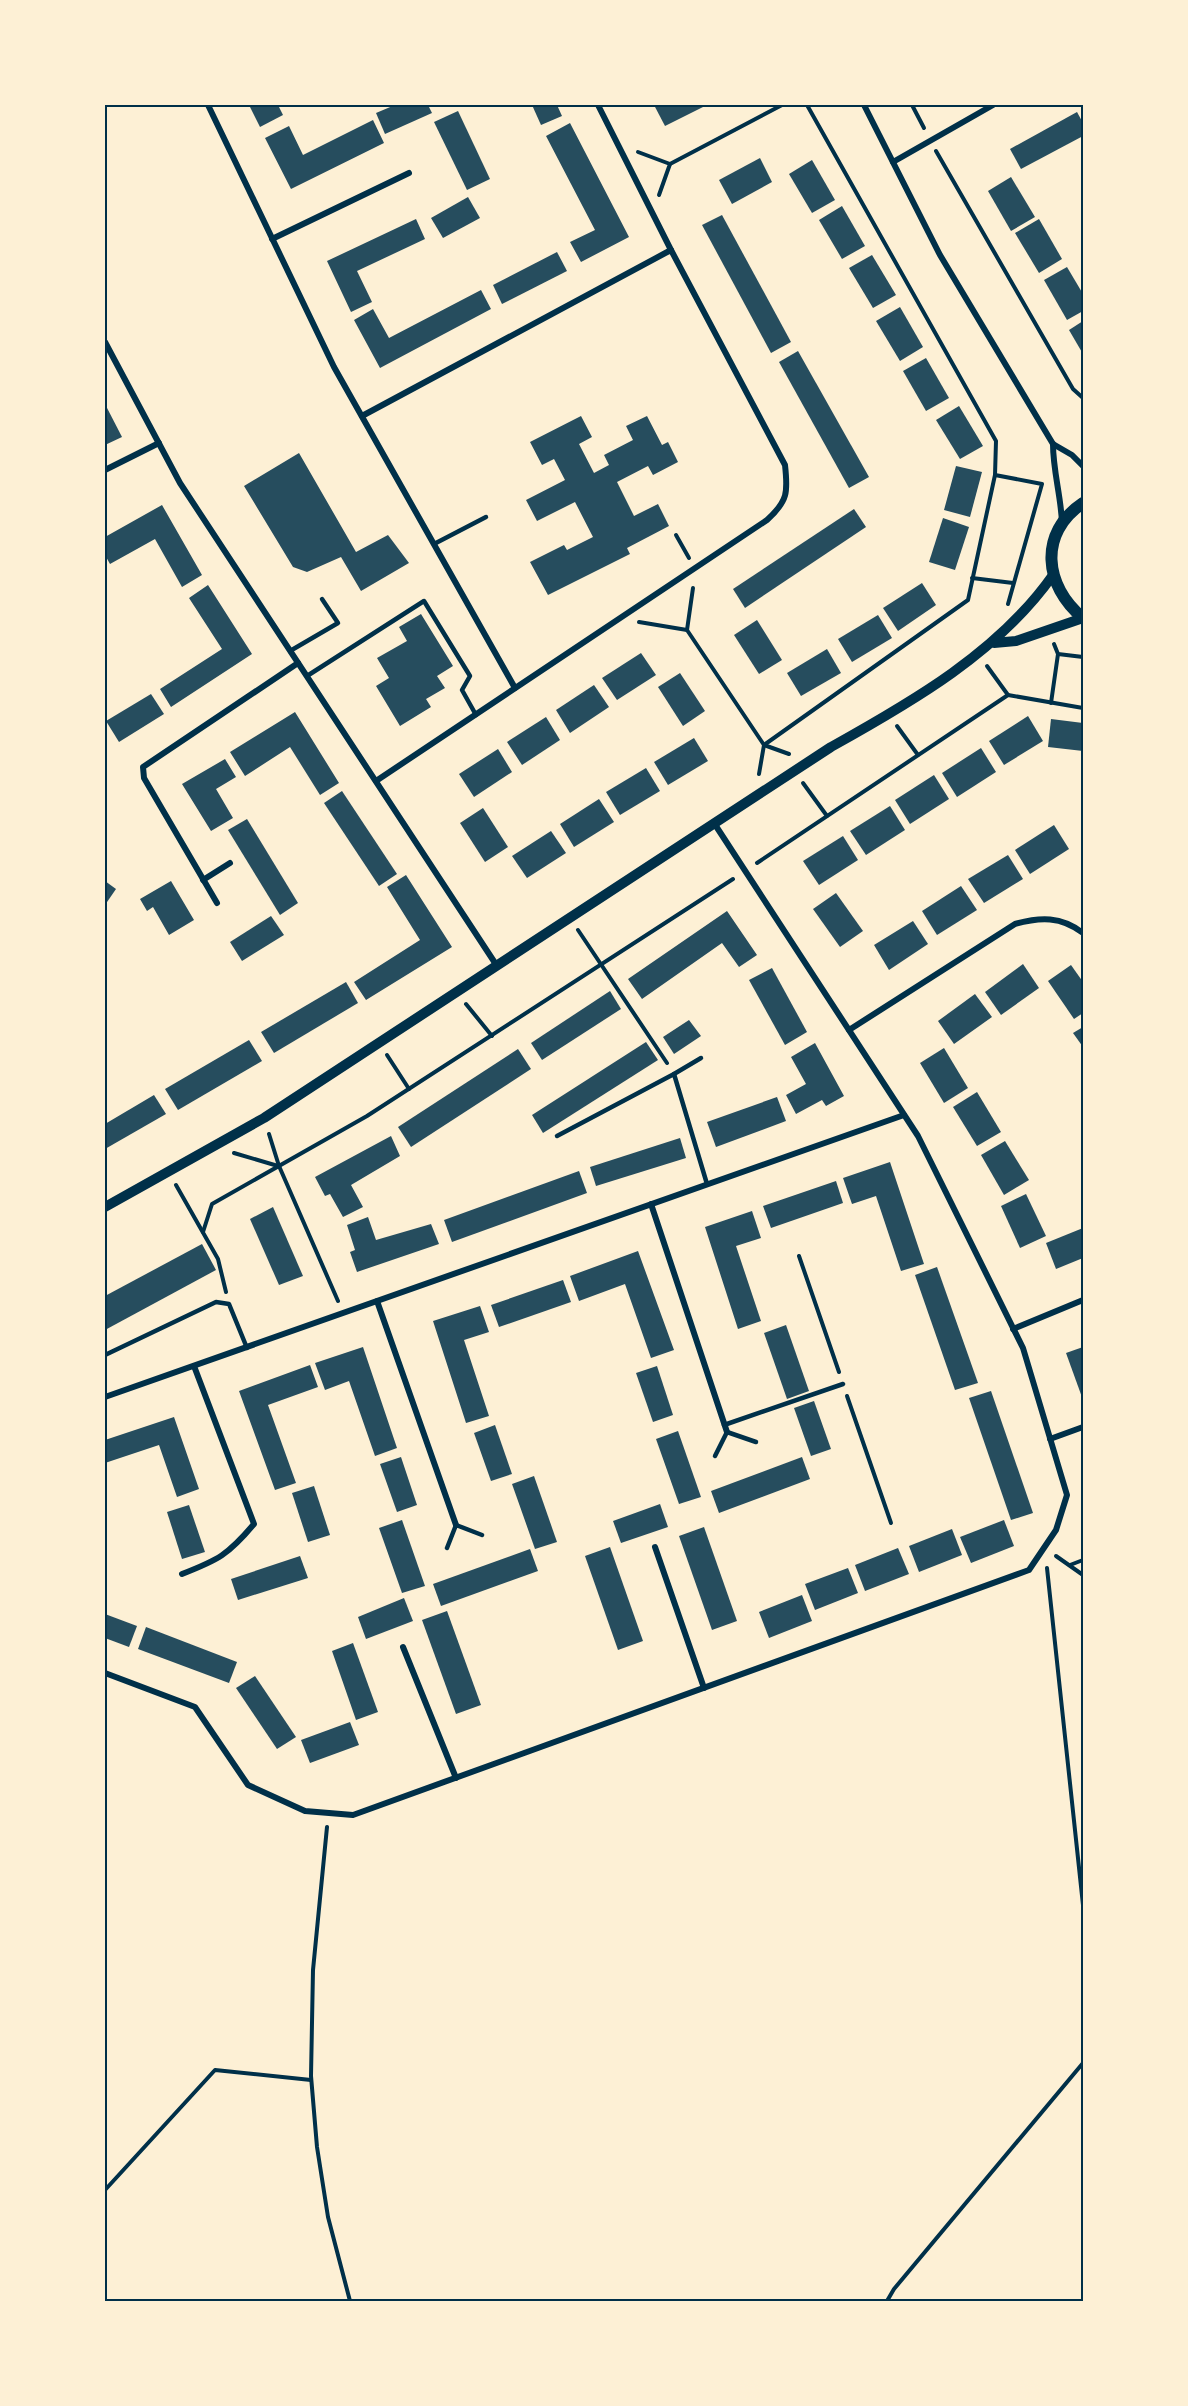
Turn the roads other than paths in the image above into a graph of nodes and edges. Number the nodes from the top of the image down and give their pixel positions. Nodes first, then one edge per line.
1 (208, 105) edge
2 (598, 105) edge
3 (864, 105) edge
4 (993, 105) edge
5 (893, 162) junction
6 (409, 173) dead end
7 (272, 239) junction
8 (671, 250) junction
9 (105, 342) edge
10 (362, 416) junction
11 (159, 443) junction
12 (1053, 444) junction
13 (1083, 466) edge
14 (105, 470) edge
15 (1083, 503) edge
16 (486, 517) dead end
17 (1062, 523) junction
18 (434, 544) junction
19 (1053, 575) junction
20 (322, 599) dead end
21 (1083, 618) edge
22 (994, 643) junction
23 (290, 651) junction
24 (298, 663) junction
25 (307, 676) junction
26 (515, 688) junction
27 (476, 715) junction
28 (376, 781) junction
29 (714, 823) junction
30 (230, 863) dead end
31 (203, 880) junction
32 (217, 903) dead end
33 (1083, 933) edge
34 (496, 966) junction
35 (849, 1030) junction
36 (701, 1058) dead end
37 (675, 1074) junction
38 (904, 1115) junction
39 (557, 1136) dead end
40 (707, 1185) junction
41 (651, 1204) junction
42 (105, 1207) edge
43 (1083, 1300) edge
44 (377, 1301) junction
45 (1013, 1329) junction
46 (247, 1348) junction
47 (105, 1355) edge
48 (194, 1366) junction
49 (843, 1384) dead end
50 (105, 1397) edge
51 (724, 1425) junction
52 (1083, 1427) edge
53 (727, 1432) junction
54 (1050, 1439) junction
55 (756, 1442) dead end
56 (715, 1456) dead end
57 (456, 1525) junction
58 (482, 1535) dead end
59 (656, 1547) dead end
60 (447, 1548) dead end
61 (182, 1574) dead end
62 (403, 1647) dead end
63 (105, 1673) edge
64 (704, 1688) junction
65 (456, 1778) junction

1 - 7 street
2 - 8 street
3 - 5 street
4 - 5 street
5 - 12 street
6 - 7 street
7 - 10 street
8 - 10 street
8 - 26 street
9 - 11 street
10 - 18 street
11 - 14 street
11 - 23 street
12 - 13 street
12 - 17 street
15 - 17 main road
16 - 18 lane
17 - 19 main road
18 - 26 street
19 - 21 main road
19 - 22 street
20 - 23 lane
21 - 22 street
22 - 29 street
23 - 24 street
24 - 25 street
24 - 31 street
25 - 27 lane
25 - 28 street
26 - 27 street
27 - 28 street
28 - 34 street
29 - 34 street
29 - 35 street
30 - 31 street
31 - 32 street
33 - 35 street
34 - 42 street
35 - 38 street
36 - 37 lane
37 - 39 lane
37 - 40 lane
38 - 40 street
38 - 45 street
40 - 41 street
41 - 44 street
41 - 51 street
43 - 45 street
44 - 46 street
44 - 57 street
45 - 54 street
46 - 47 lane
46 - 48 street
48 - 50 street
48 - 61 street
49 - 51 lane
51 - 53 street
52 - 54 street
53 - 55 lane
53 - 56 lane
54 - 64 street
57 - 58 lane
57 - 60 lane
59 - 64 street
62 - 65 street
63 - 65 street
64 - 65 street

